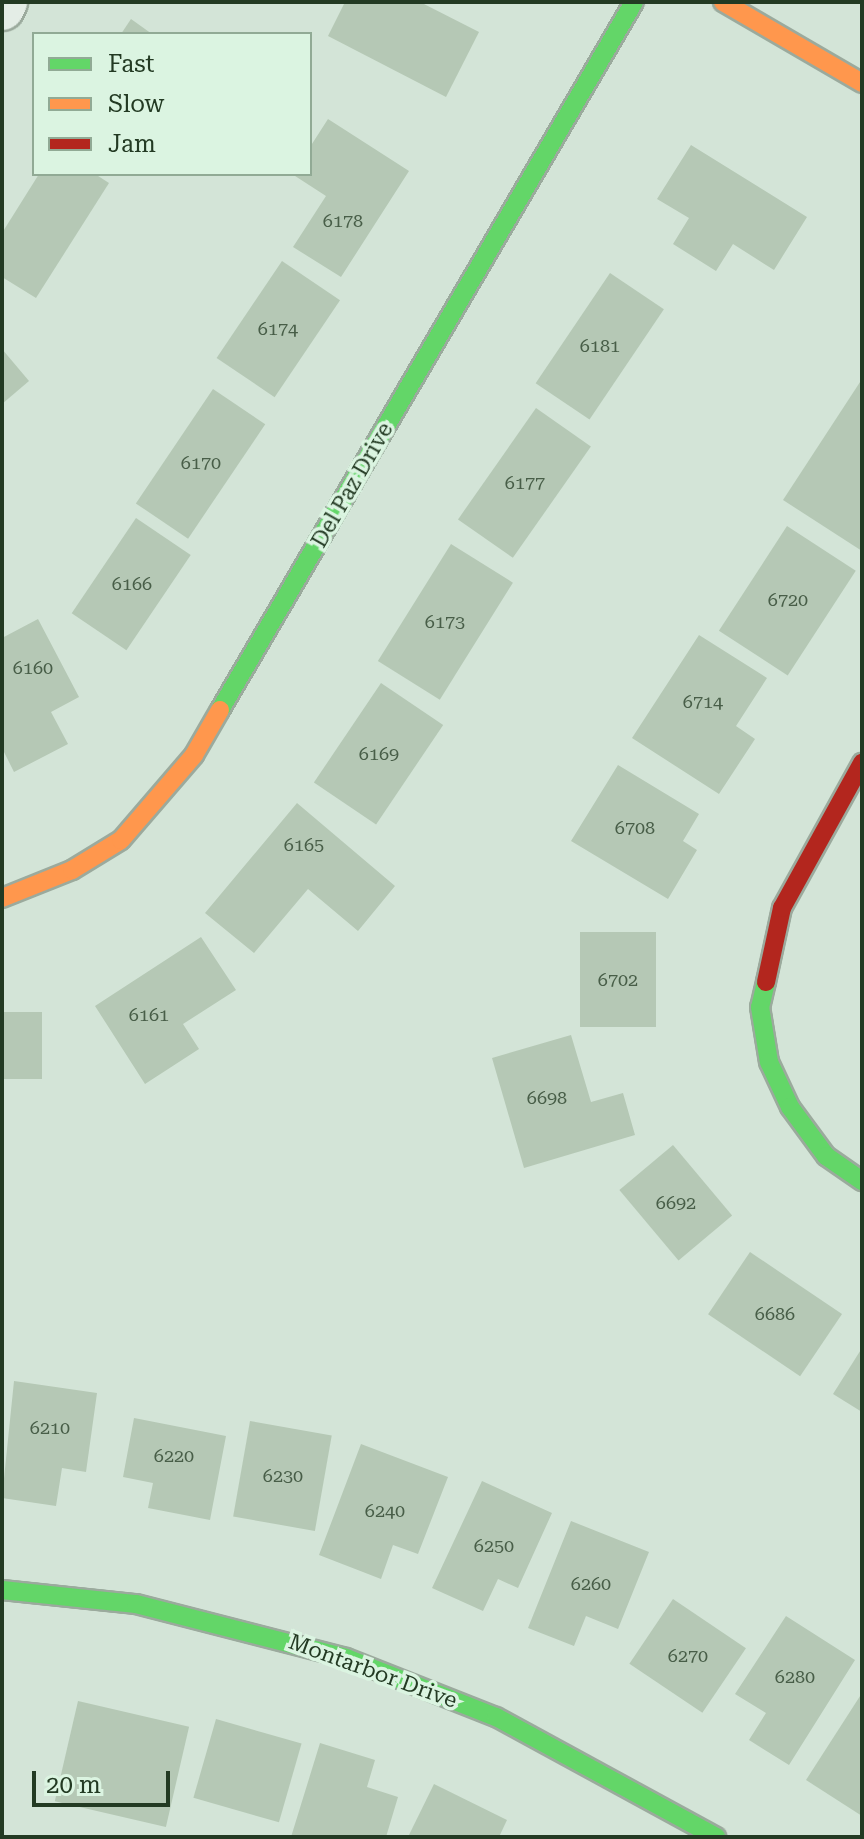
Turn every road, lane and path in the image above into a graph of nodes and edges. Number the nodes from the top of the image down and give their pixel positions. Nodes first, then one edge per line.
1 (5, 2) edge
2 (634, 2) edge
3 (723, 2) edge
4 (2, 8) edge
5 (862, 83) edge
6 (862, 763) edge
7 (2, 898) edge
8 (862, 1181) edge
9 (2, 1590) edge
10 (716, 1837) edge

1 - 4 street
2 - 7 street, Del Paz Drive
3 - 5 street
6 - 8 street
9 - 10 street, Montarbor Drive

